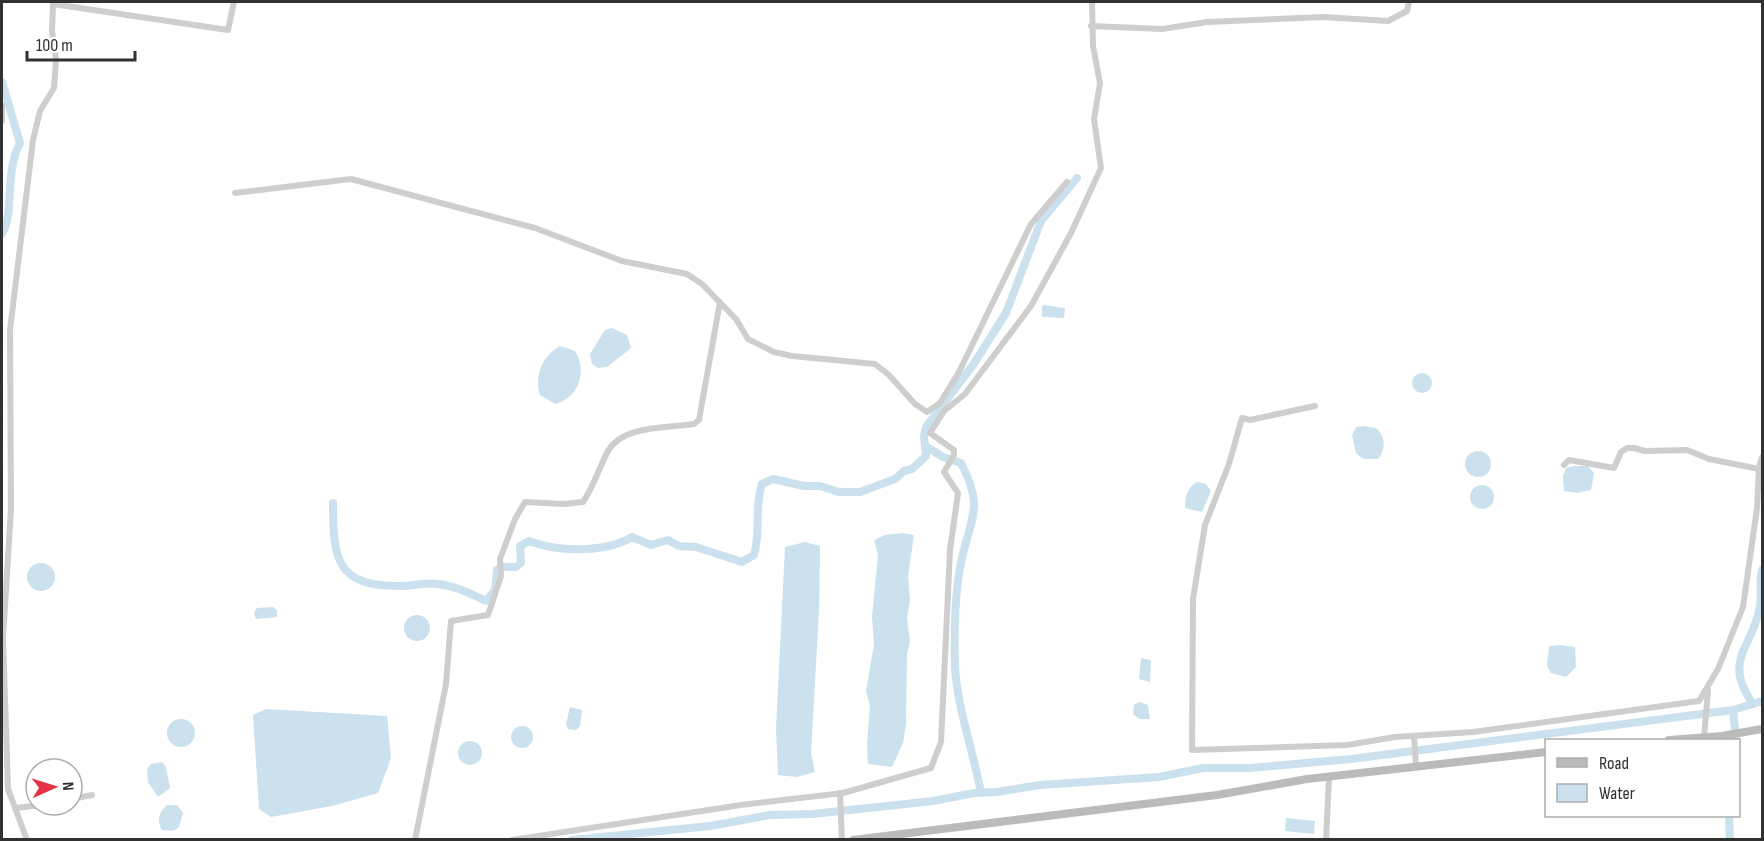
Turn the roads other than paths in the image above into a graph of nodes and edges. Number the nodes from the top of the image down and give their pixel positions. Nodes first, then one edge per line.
1 (234, 2) edge
2 (1092, 2) edge
3 (1409, 2) edge
4 (1091, 26) junction
5 (2, 105) edge
6 (2, 121) edge
7 (1067, 182) dead end
8 (235, 193) dead end
9 (720, 302) junction
10 (1315, 406) dead end
11 (1762, 457) edge
12 (1564, 465) dead end
13 (1759, 469) junction
14 (1709, 686) junction
15 (3, 711) edge
16 (1762, 729) edge
17 (1414, 736) junction
18 (1704, 738) junction
19 (1692, 739) edge
20 (1545, 752) edge
21 (1416, 767) junction
22 (1329, 777) junction
23 (92, 795) dead end
24 (840, 796) junction
25 (84, 797) edge
26 (24, 807) edge
27 (16, 808) junction
28 (27, 840) edge
29 (415, 840) edge
30 (512, 840) edge
31 (842, 840) edge
32 (853, 840) edge
33 (1326, 840) edge

1 - 15 street
2 - 4 street
3 - 4 street
4 - 24 street
5 - 6 street
7 - 9 street
8 - 9 street
9 - 29 street
10 - 17 street
11 - 13 street
12 - 13 street
13 - 14 street
14 - 17 street
14 - 18 street
15 - 27 street
16 - 18 street
17 - 21 street
18 - 19 street
20 - 21 street
21 - 22 street
22 - 32 street
22 - 33 street
23 - 25 street
24 - 30 street
24 - 31 street
26 - 27 street
27 - 28 street

